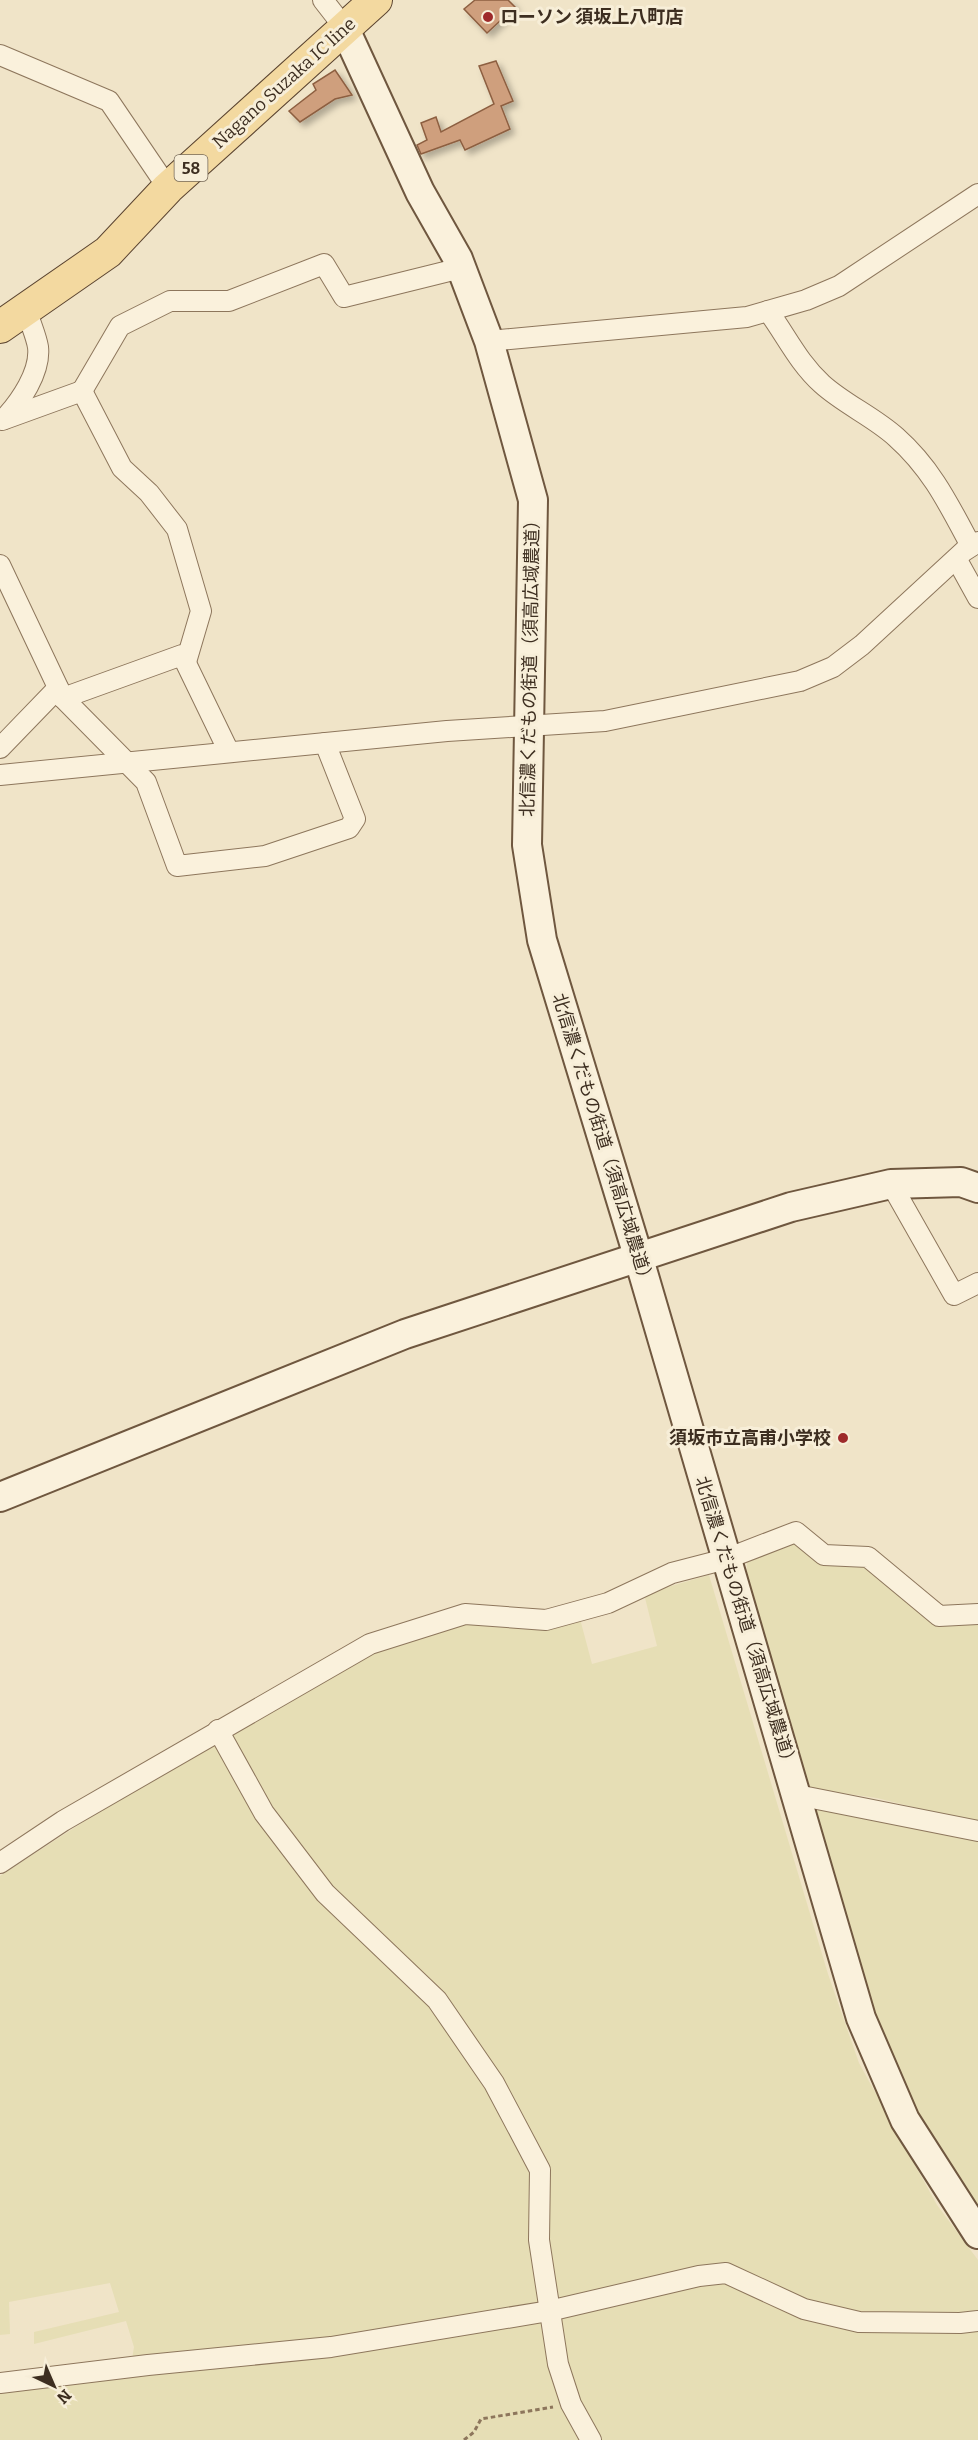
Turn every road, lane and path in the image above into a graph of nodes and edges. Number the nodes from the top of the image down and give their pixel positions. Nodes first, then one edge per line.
1 (323, 0) edge
2 (376, 0) edge
3 (344, 27) junction
4 (0, 56) edge
5 (168, 189) junction
6 (978, 194) edge
7 (461, 268) junction
8 (27, 311) junction
9 (768, 311) junction
10 (0, 327) edge
11 (489, 341) junction
12 (82, 391) junction
13 (1, 422) edge
14 (974, 544) edge
15 (957, 560) junction
16 (0, 565) edge
17 (978, 598) edge
18 (186, 662) junction
19 (61, 693) junction
20 (530, 728) junction
21 (325, 743) junction
22 (0, 748) edge
23 (229, 752) junction
24 (126, 761) junction
25 (0, 775) edge
26 (891, 1184) junction
27 (978, 1188) edge
28 (639, 1259) junction
29 (978, 1283) edge
30 (0, 1497) edge
31 (726, 1559) junction
32 (978, 1614) edge
33 (218, 1731) junction
34 (797, 1795) junction
35 (978, 1831) edge
36 (0, 1863) edge
37 (978, 2234) edge
38 (549, 2311) junction
39 (978, 2321) edge
40 (0, 2383) edge
41 (571, 2404) junction
42 (464, 2440) edge
43 (591, 2440) edge

1 - 3 street
2 - 3 main road, Nagano Suzaka IC line / 58
3 - 5 main road, Nagano Suzaka IC line / 58
3 - 7 street, 北信濃くだもの街道（須高広域農道）
4 - 5 street
5 - 8 main road, Nagano Suzaka IC line / 58
6 - 9 street
7 - 11 street, 北信濃くだもの街道（須高広域農道）
7 - 12 street
8 - 10 main road, Nagano Suzaka IC line / 58
8 - 13 street
9 - 11 street
9 - 14 street
11 - 20 street, 北信濃くだもの街道（須高広域農道）
12 - 13 street
12 - 18 street
14 - 15 street
15 - 17 street
15 - 20 street
16 - 19 street
18 - 19 street
18 - 23 street
19 - 22 street
19 - 24 street
20 - 21 street
20 - 28 street, 北信濃くだもの街道（須高広域農道）
21 - 23 street
21 - 24 street
23 - 24 street
24 - 25 street
26 - 27 street
26 - 28 street
26 - 29 street
28 - 30 street
28 - 31 street, 北信濃くだもの街道（須高広域農道）
31 - 32 street
31 - 33 street
31 - 34 street, 北信濃くだもの街道（須高広域農道）
33 - 36 street
33 - 38 street
34 - 35 street
34 - 37 street, 北信濃くだもの街道（須高広域農道）
38 - 39 street
38 - 40 street
38 - 41 street
41 - 42 path
41 - 43 street

